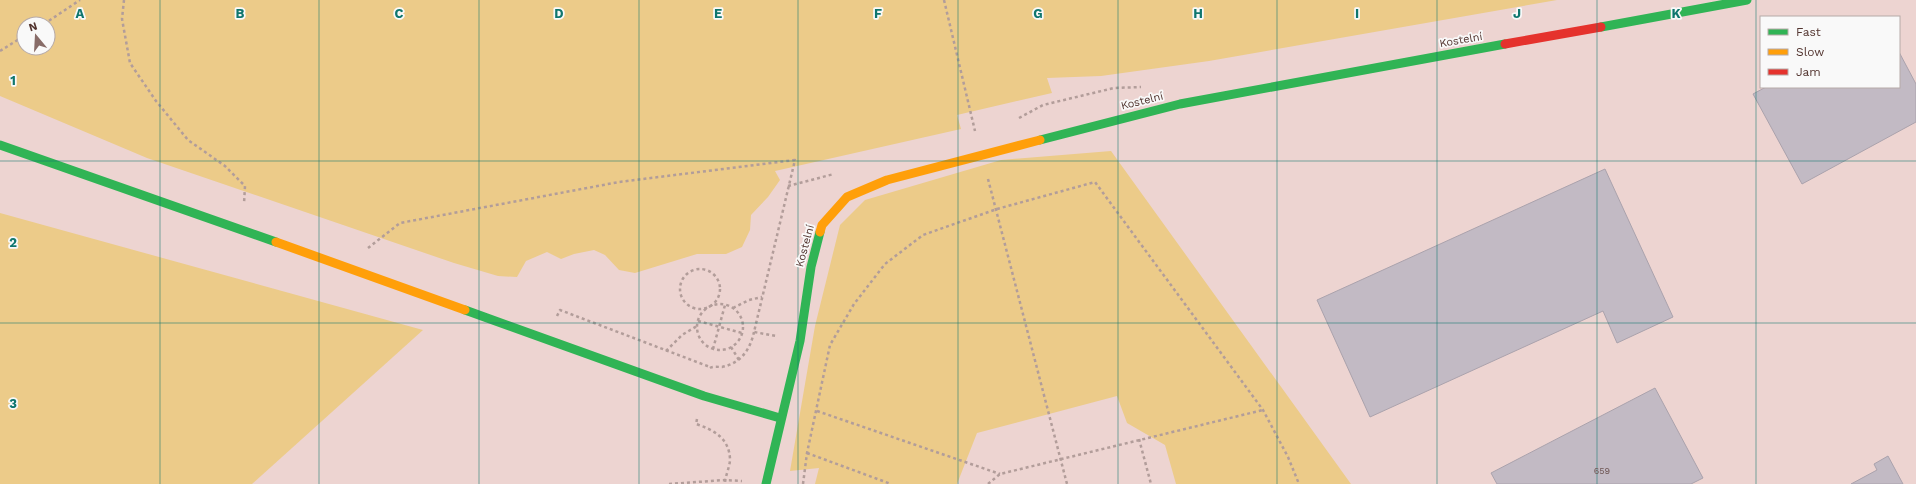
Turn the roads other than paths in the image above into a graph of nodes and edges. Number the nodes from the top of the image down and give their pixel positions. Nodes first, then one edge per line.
1 (1747, 0) edge
2 (0, 145) edge
3 (780, 418) junction
4 (766, 484) edge

1 - 3 street, Kostelní
2 - 3 street
3 - 4 street, Kostelní

